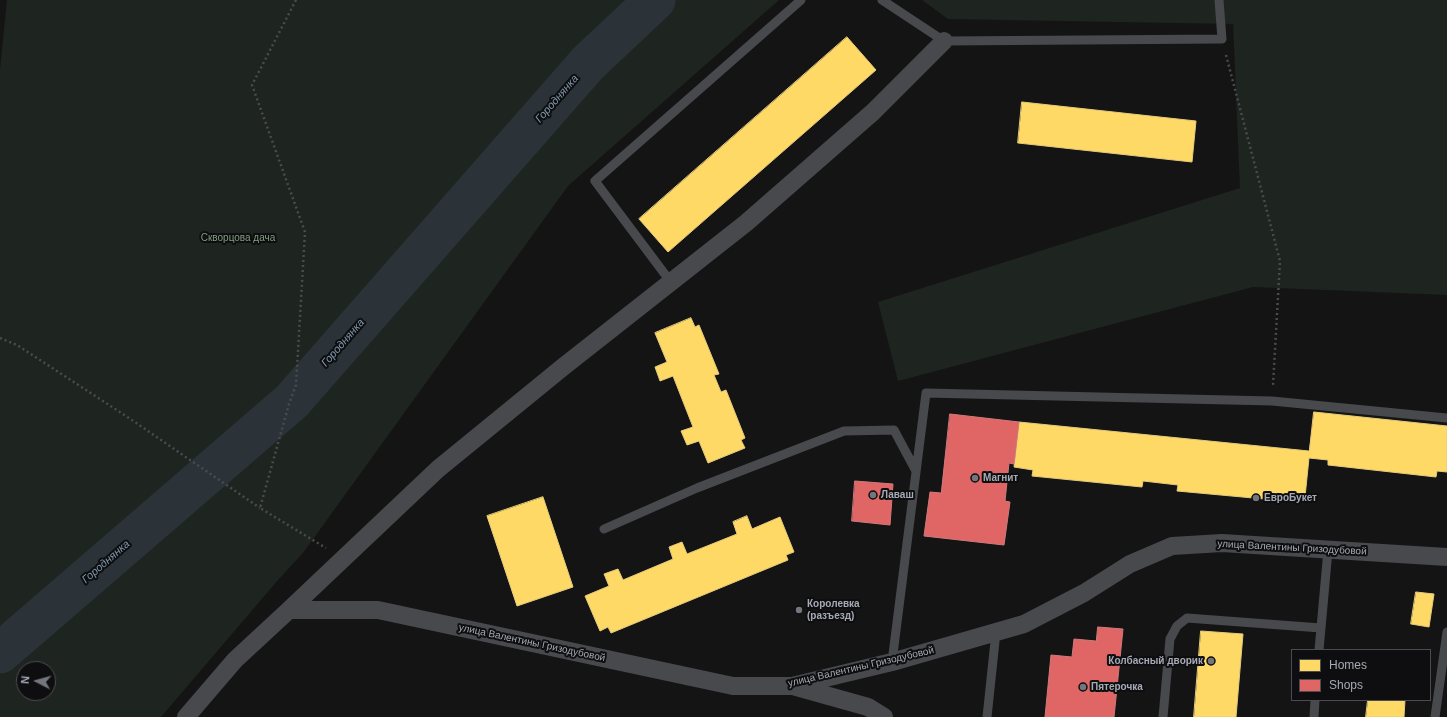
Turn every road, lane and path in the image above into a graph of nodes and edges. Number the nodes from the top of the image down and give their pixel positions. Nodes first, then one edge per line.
1 (296, 0) edge
2 (801, 0) edge
3 (882, 0) edge
4 (1218, 0) edge
5 (1222, 39) junction
6 (944, 41) junction
7 (670, 281) junction
8 (0, 338) edge
9 (1272, 401) junction
10 (1447, 418) edge
11 (916, 471) junction
12 (260, 508) junction
13 (604, 529) dead end
14 (1328, 550) junction
15 (1447, 557) edge
16 (343, 558) junction
17 (289, 610) junction
18 (1321, 628) junction
19 (996, 632) junction
20 (1447, 632) edge
21 (1319, 649) edge
22 (892, 662) junction
23 (792, 686) junction
24 (1315, 701) edge
25 (186, 717) edge
26 (884, 717) edge
27 (987, 717) edge
28 (1163, 717) edge
29 (1314, 717) edge
30 (1435, 717) edge

1 - 12 path
2 - 7 lane
3 - 6 lane
4 - 5 lane
5 - 6 lane
5 - 9 path
6 - 7 street
7 - 16 street
8 - 12 path
9 - 10 lane
9 - 11 lane
11 - 13 lane
11 - 22 lane
12 - 16 path
14 - 15 street, улица Валентины Гризодубовой
14 - 18 lane
14 - 19 street, улица Валентины Гризодубовой
16 - 17 street
17 - 23 street, улица Валентины Гризодубовой
17 - 25 street
18 - 21 lane
18 - 28 lane
19 - 22 street, улица Валентины Гризодубовой
19 - 27 lane
20 - 30 lane
22 - 23 street, улица Валентины Гризодубовой
23 - 26 street
24 - 29 lane

